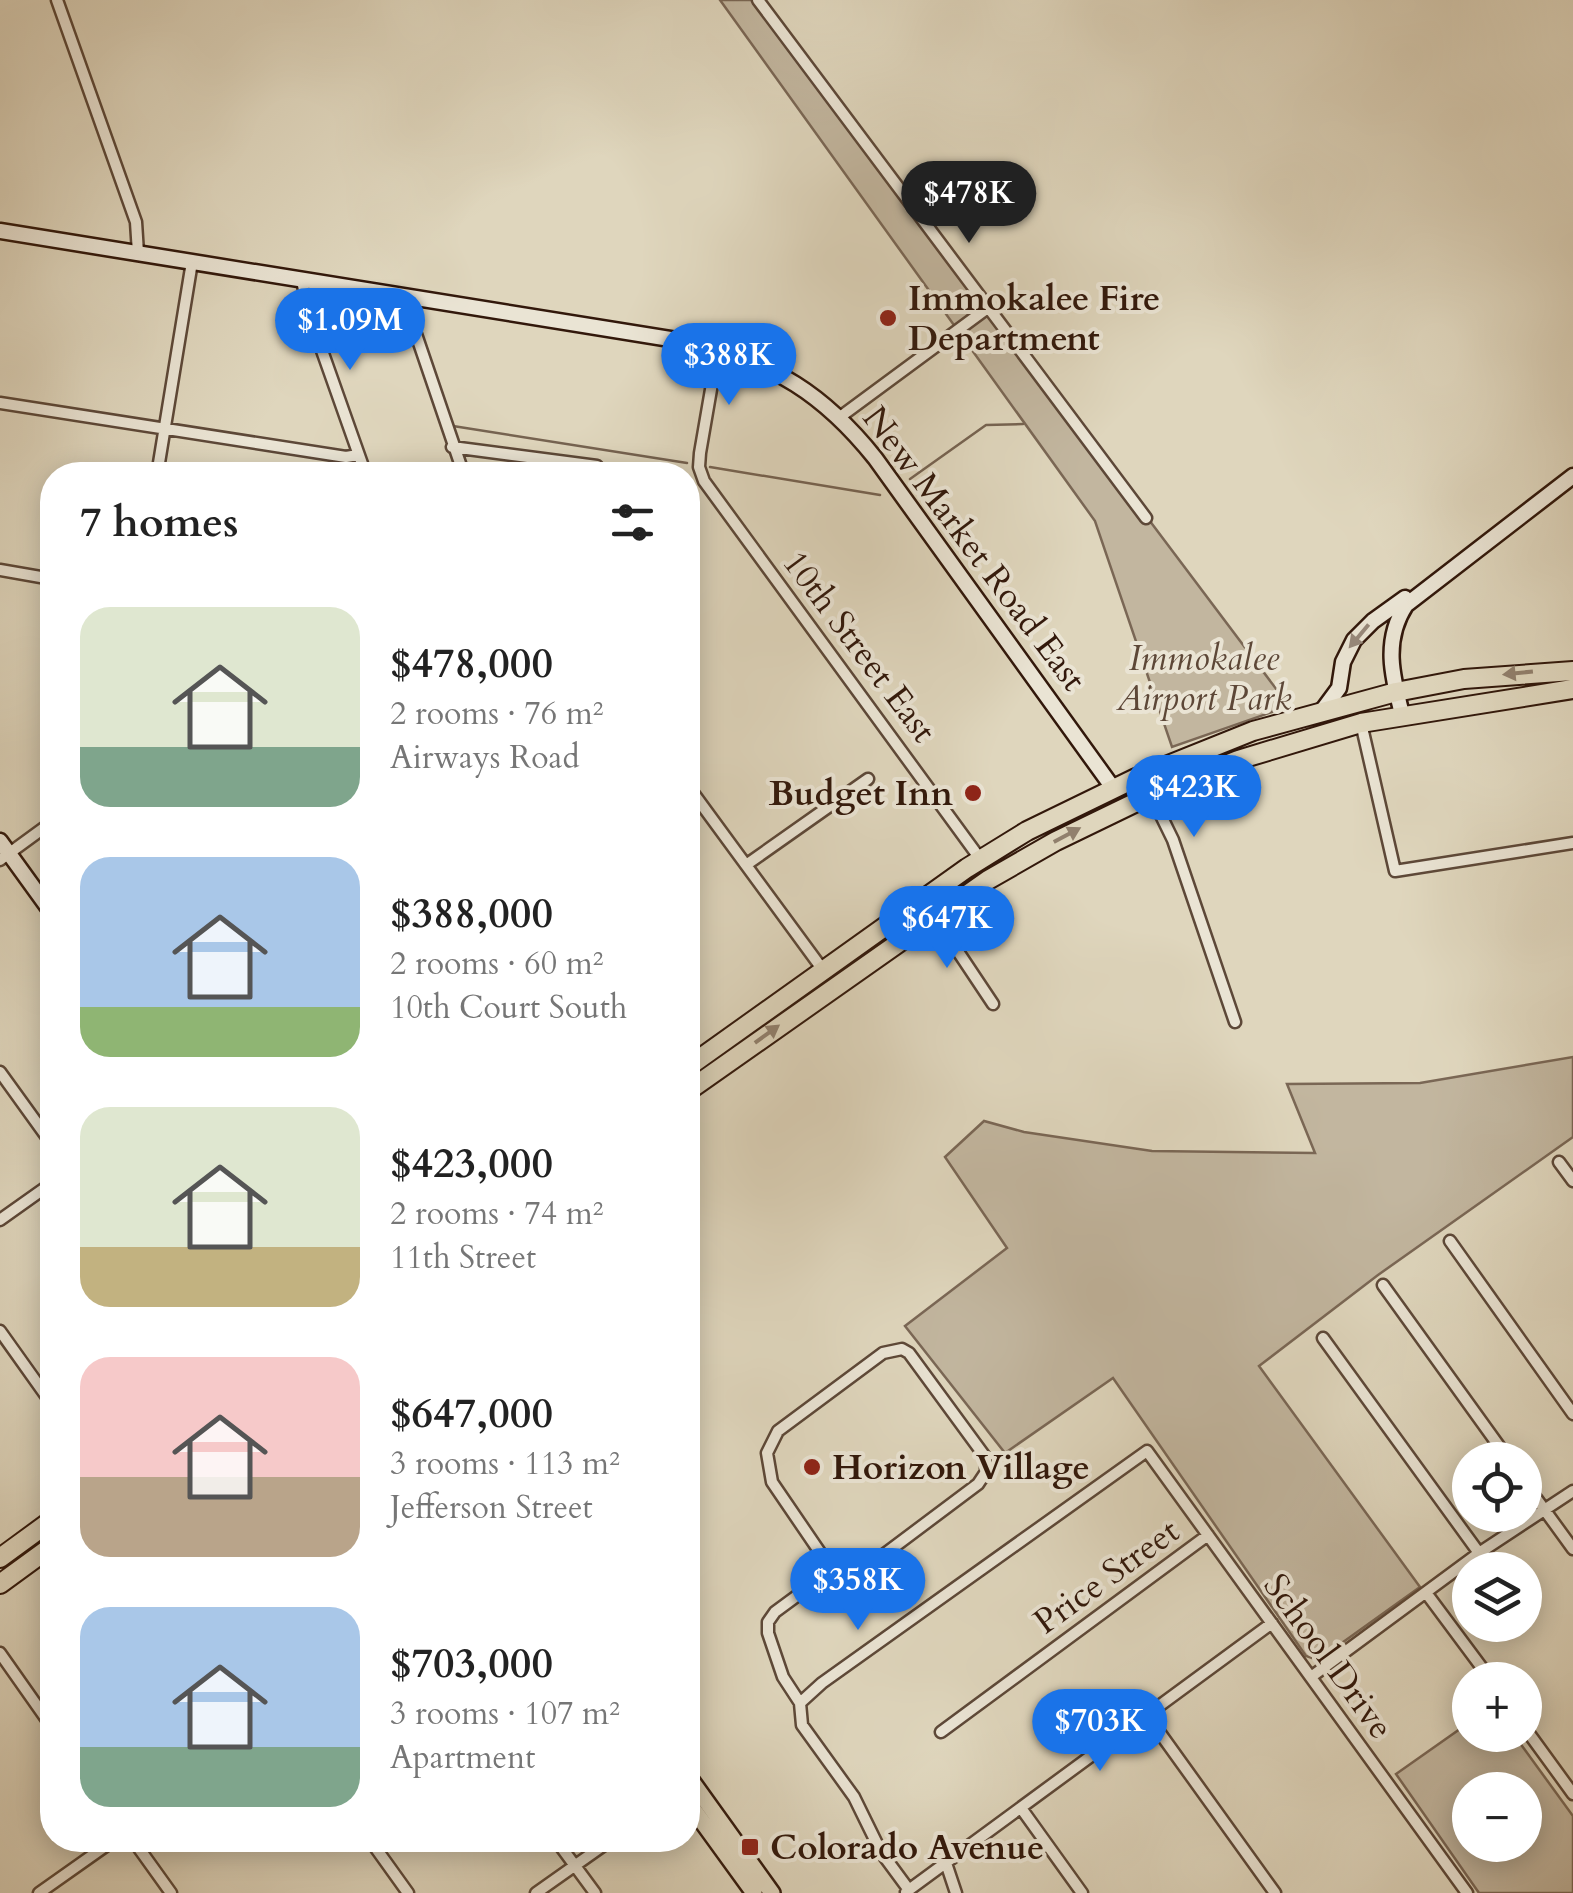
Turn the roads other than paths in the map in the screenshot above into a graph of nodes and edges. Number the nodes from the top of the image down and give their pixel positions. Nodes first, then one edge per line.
1 (57, 0) edge
2 (758, 0) edge
3 (0, 231) edge
4 (138, 253) junction
5 (192, 262) junction
6 (302, 280) junction
7 (403, 296) junction
8 (989, 307) junction
9 (718, 350) junction
10 (0, 403) edge
11 (840, 417) junction
12 (164, 429) junction
13 (452, 447) junction
14 (358, 455) junction
15 (159, 462) edge
16 (361, 462) edge
17 (458, 462) edge
18 (566, 462) edge
19 (699, 462) edge
20 (700, 467) edge
21 (1573, 476) edge
22 (1146, 518) dead end
23 (0, 570) edge
24 (40, 577) edge
25 (1427, 585) junction
26 (1573, 671) edge
27 (1573, 690) edge
28 (1396, 692) junction
29 (1322, 711) junction
30 (1402, 714) junction
31 (1361, 723) junction
32 (868, 779) dead end
33 (1113, 788) junction
34 (1151, 794) junction
35 (700, 803) edge
36 (1122, 808) junction
37 (40, 829) edge
38 (1573, 843) edge
39 (3, 851) edge
40 (981, 860) junction
41 (746, 865) junction
42 (40, 898) edge
43 (934, 916) junction
44 (823, 970) junction
45 (834, 986) junction
46 (993, 1004) dead end
47 (1234, 1022) dead end
48 (700, 1058) edge
49 (0, 1072) edge
50 (700, 1082) edge
51 (40, 1127) edge
52 (1559, 1162) dead end
53 (1573, 1181) edge
54 (40, 1192) edge
55 (0, 1220) edge
56 (1450, 1241) dead end
57 (1384, 1285) dead end
58 (0, 1331) edge
59 (1323, 1338) dead end
60 (40, 1387) edge
61 (1573, 1414) edge
62 (1496, 1442) edge
63 (1573, 1491) edge
64 (1542, 1506) edge
65 (1545, 1510) junction
66 (40, 1529) edge
67 (34, 1533) junction
68 (1208, 1535) junction
69 (1573, 1549) edge
70 (1478, 1552) edge
71 (1481, 1552) edge
72 (40, 1555) edge
73 (0, 1558) edge
74 (0, 1567) edge
75 (832, 1570) junction
76 (1452, 1574) edge
77 (0, 1584) edge
78 (1427, 1594) junction
79 (1272, 1623) junction
80 (0, 1653) edge
81 (1477, 1662) edge
82 (1311, 1677) junction
83 (800, 1703) junction
84 (40, 1710) edge
85 (1147, 1715) junction
86 (941, 1732) dead end
87 (1542, 1751) edge
88 (1573, 1794) edge
89 (700, 1796) edge
90 (1021, 1808) junction
91 (700, 1819) edge
92 (98, 1852) edge
93 (143, 1852) edge
94 (379, 1852) edge
95 (565, 1852) edge
96 (594, 1852) edge
97 (946, 1863) junction
98 (575, 1866) junction
99 (46, 1891) edge
100 (907, 1892) edge
101 (172, 1893) edge
102 (408, 1893) edge
103 (536, 1893) edge
104 (595, 1893) edge
105 (754, 1893) edge
106 (772, 1893) edge
107 (956, 1893) edge
108 (1082, 1893) edge
109 (1275, 1893) edge
110 (1467, 1893) edge

1 - 4 street
2 - 8 street
3 - 4 main road, New Market Road East
4 - 5 main road, New Market Road East
5 - 6 main road, New Market Road East
5 - 12 street
6 - 7 main road, New Market Road East
6 - 14 street
7 - 9 main road, New Market Road East
7 - 13 street
8 - 11 street
8 - 22 street
9 - 11 main road, New Market Road East
9 - 19 street, 10th Street East
10 - 12 street
11 - 33 main road, New Market Road East
12 - 14 street
12 - 15 street
13 - 17 street
13 - 18 street
14 - 16 street
20 - 40 street, 10th Street East
21 - 25 main road
23 - 24 street
25 - 28 main road
25 -> 29 main road
26 -> 28 highway
27 - 30 highway
28 - 29 highway
28 - 30 main road
29 - 33 highway
30 - 31 highway
31 - 34 highway
31 - 38 street
32 - 41 street
33 - 36 highway
33 - 40 highway
34 - 36 highway
34 - 47 street
35 - 41 street
43 -> 36 highway
37 - 39 street
39 - 42 main road
40 - 44 highway
41 - 44 street
43 - 45 highway
43 - 46 street
44 - 45 highway
44 - 48 highway
50 -> 45 highway
49 - 51 street
52 - 53 street
54 - 55 street
56 - 61 street
57 - 62 street
58 - 60 street
59 - 70 street
63 - 65 street
64 - 65 street
65 - 69 street
65 - 71 street
66 - 67 highway
67 - 73 highway
67 - 74 main road
68 - 79 street, School Drive
68 - 83 street, School Drive
68 - 86 street, Price Street
72 - 77 highway
75 - 75 street
75 - 83 street
76 - 78 street
78 - 81 street
78 - 82 street
79 - 82 street, School Drive
79 - 85 street
80 - 84 street
82 - 110 street, School Drive
83 - 100 street
85 - 90 street
85 - 109 street
87 - 88 street
89 - 106 main road
90 - 97 street
90 - 108 street
91 - 105 main road
92 - 99 street
93 - 101 street
94 - 102 street
95 - 98 street
96 - 98 street
97 - 100 street
97 - 107 street
98 - 103 street
98 - 104 street

